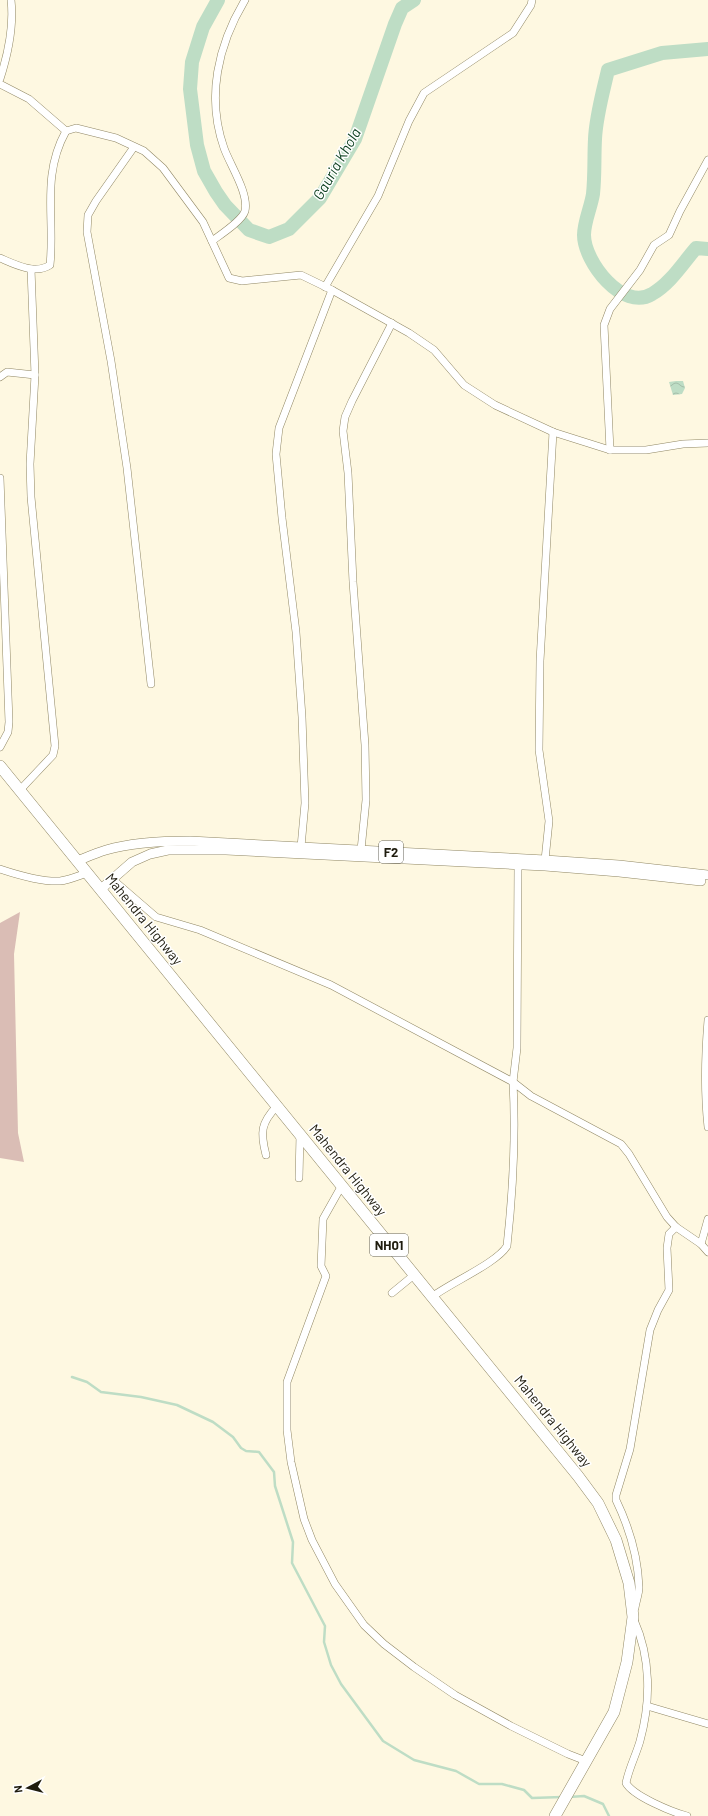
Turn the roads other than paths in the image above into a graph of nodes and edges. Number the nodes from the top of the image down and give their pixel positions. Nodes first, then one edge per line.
1 (12, 0) edge
2 (245, 0) edge
3 (532, 0) edge
4 (0, 79) edge
5 (0, 84) edge
6 (66, 131) junction
7 (134, 147) junction
8 (708, 160) edge
9 (212, 241) junction
10 (0, 258) edge
11 (31, 269) junction
12 (329, 288) junction
13 (392, 323) junction
14 (35, 375) junction
15 (0, 377) edge
16 (554, 432) junction
17 (708, 443) edge
18 (610, 450) junction
19 (0, 478) edge
20 (151, 684) dead end
21 (0, 747) edge
22 (0, 766) edge
23 (20, 790) junction
24 (301, 847) junction
25 (361, 850) junction
26 (545, 860) junction
27 (77, 861) junction
28 (518, 865) junction
29 (0, 869) edge
30 (87, 874) junction
31 (708, 876) edge
32 (112, 878) junction
33 (708, 882) edge
34 (101, 889) junction
35 (708, 1020) edge
36 (513, 1082) junction
37 (277, 1106) junction
38 (708, 1128) edge
39 (300, 1134) junction
40 (266, 1154) dead end
41 (299, 1178) dead end
42 (341, 1187) junction
43 (708, 1219) edge
44 (676, 1228) junction
45 (701, 1244) junction
46 (708, 1252) edge
47 (414, 1275) junction
48 (392, 1293) dead end
49 (432, 1297) junction
50 (633, 1617) junction
51 (647, 1706) junction
52 (708, 1724) edge
53 (586, 1761) junction
54 (555, 1816) edge
55 (687, 1816) edge

1 - 4 street
2 - 9 street
3 - 12 street
5 - 6 street
6 - 7 street
6 - 11 street
7 - 9 street
7 - 20 street
8 - 18 street
9 - 12 street
10 - 11 street
11 - 14 street
12 - 13 street
12 - 24 street
13 - 16 street
13 - 25 street
14 - 15 street
14 - 23 street
16 - 18 street
16 - 26 street
17 - 18 street
19 - 21 street
22 - 23 highway, Mahendra Highway / NH01
23 - 27 highway, Mahendra Highway / NH01
24 - 25 main road, F2
24 - 27 main road, F2
25 - 26 main road, F2
26 - 31 main road, F2
27 - 30 highway, Mahendra Highway / NH01
28 - 32 main road, F2
28 - 33 main road, F2
28 - 36 street
29 - 30 street
30 - 34 highway, Mahendra Highway / NH01
32 - 34 main road, F2
32 - 36 street
34 - 37 highway, Mahendra Highway / NH01
35 - 38 street
36 - 44 street
36 - 49 street
37 - 39 highway, Mahendra Highway / NH01
37 - 40 street
39 - 41 street
39 - 42 highway, Mahendra Highway / NH01
42 - 47 highway, Mahendra Highway / NH01
42 - 53 street
43 - 45 street
44 - 45 street
44 - 50 street
45 - 46 street
47 - 48 street
47 - 49 highway, Mahendra Highway / NH01
49 - 50 highway, Mahendra Highway / NH01
50 - 51 street
50 - 53 highway, Mahendra Highway / NH01
51 - 52 street
51 - 55 street
53 - 54 highway, Mahendra Highway / NH01

